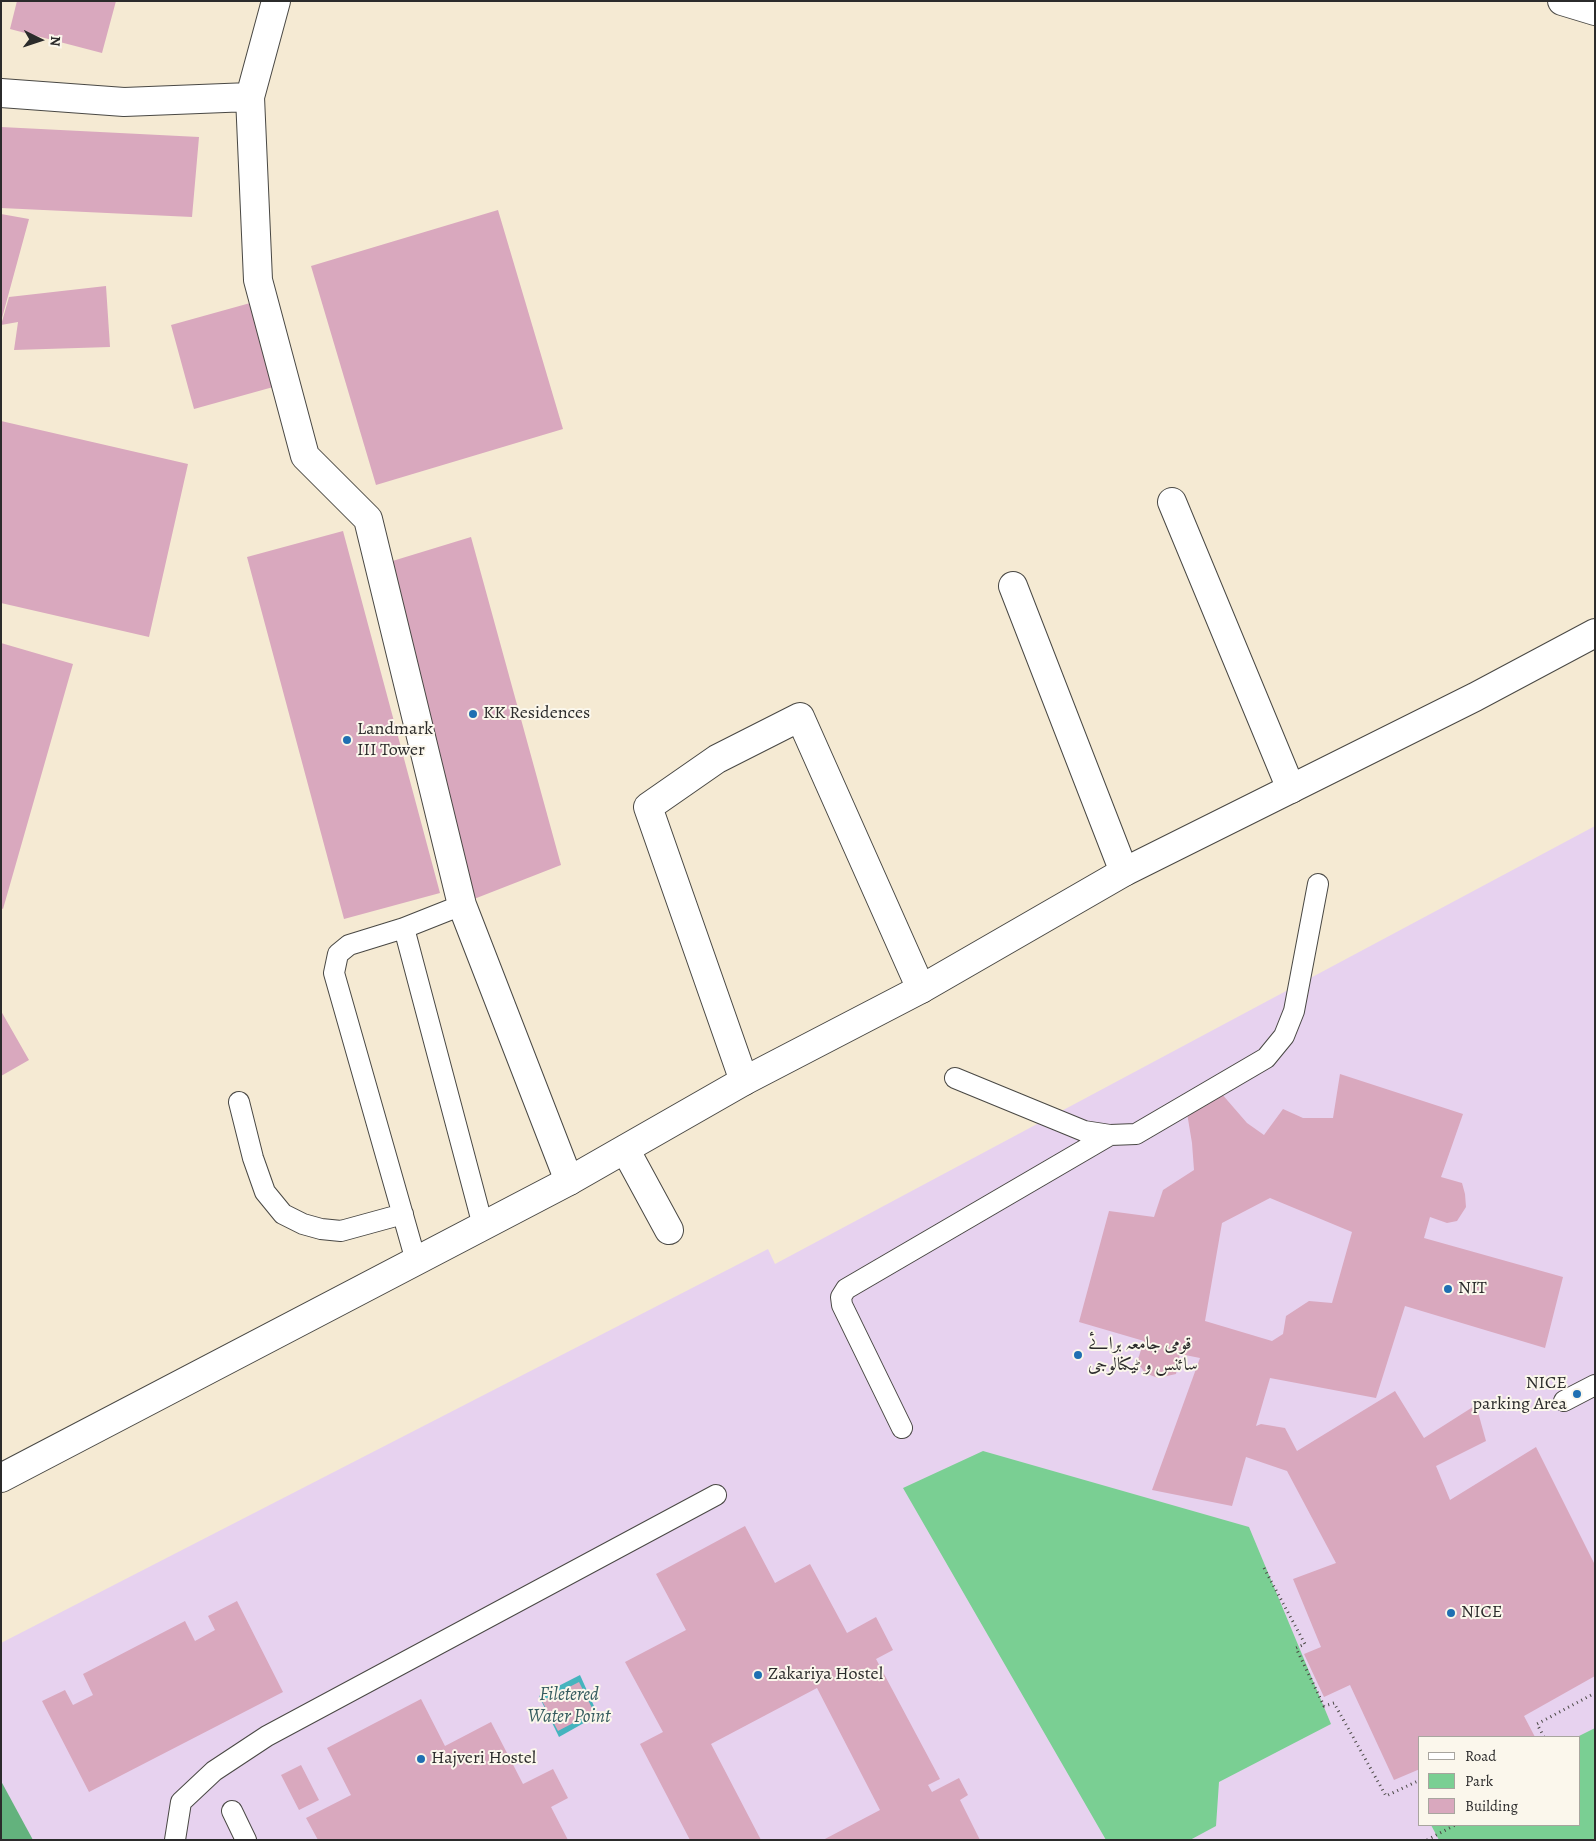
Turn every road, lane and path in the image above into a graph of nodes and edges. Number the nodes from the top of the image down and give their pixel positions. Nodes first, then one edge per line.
1 (276, 1) edge
2 (1562, 1) edge
3 (1595, 11) edge
4 (1, 93) edge
5 (250, 97) junction
6 (1172, 502) dead end
7 (1012, 586) dead end
8 (1595, 633) edge
9 (1292, 789) junction
10 (1124, 872) junction
11 (1318, 884) dead end
12 (462, 905) junction
13 (404, 928) junction
14 (921, 988) junction
15 (955, 1078) dead end
16 (744, 1081) junction
17 (240, 1102) dead end
18 (1110, 1135) junction
19 (625, 1149) junction
20 (569, 1181) junction
21 (403, 1214) junction
22 (483, 1226) junction
23 (669, 1230) dead end
24 (416, 1261) junction
25 (1595, 1385) edge
26 (1564, 1401) dead end
27 (902, 1428) dead end
28 (2, 1475) edge
29 (716, 1495) dead end
30 (1264, 1568) dead end
31 (1595, 1693) edge
32 (1543, 1736) edge
33 (1418, 1781) edge
34 (232, 1811) dead end
35 (1453, 1826) edge
36 (175, 1840) edge
37 (246, 1840) edge
38 (1427, 1840) edge

1 - 5 street
2 - 3 street
4 - 5 street
5 - 12 street
6 - 9 street
7 - 10 street
8 - 9 street
9 - 10 street
10 - 14 street
11 - 18 lane
12 - 13 lane
12 - 20 street
13 - 21 lane
13 - 22 lane
14 - 16 street
14 - 16 street
15 - 18 lane
16 - 19 street
17 - 21 lane
18 - 27 lane
19 - 20 street
19 - 23 street
20 - 22 street
21 - 24 lane
22 - 24 street
24 - 28 street
25 - 26 lane
29 - 36 lane
30 - 33 path
31 - 32 path
34 - 37 lane
35 - 38 path

